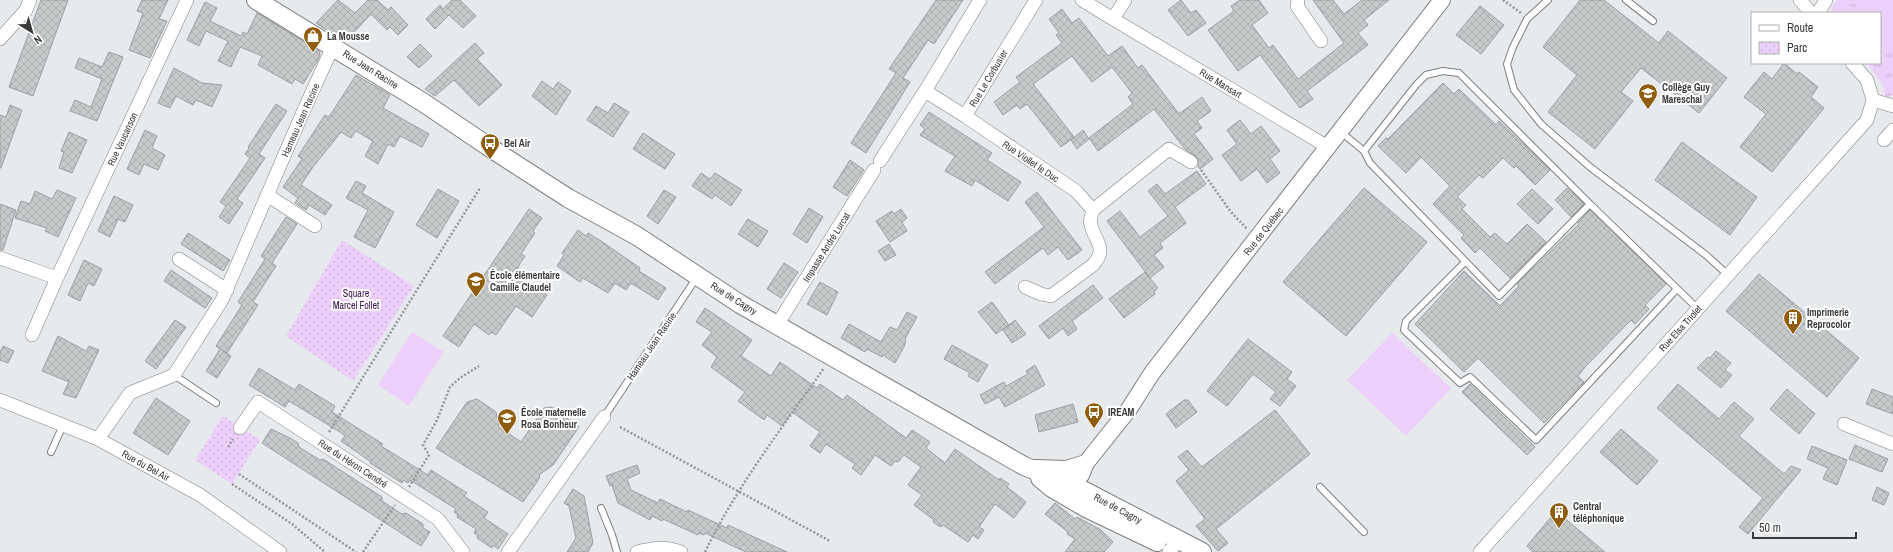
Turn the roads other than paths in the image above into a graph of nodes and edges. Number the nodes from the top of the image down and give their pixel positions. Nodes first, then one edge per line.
1 (30, 0) edge
2 (187, 0) edge
3 (256, 0) edge
4 (980, 0) edge
5 (1036, 0) edge
6 (1082, 0) edge
7 (1125, 0) edge
8 (1298, 0) edge
9 (1442, 0) edge
10 (1548, 0) edge
11 (1626, 0) edge
12 (1800, 0) edge
13 (1826, 0) edge
14 (1810, 12) edge
15 (1819, 12) edge
16 (1113, 19) junction
17 (1653, 21) dead end
18 (0, 40) edge
19 (1321, 41) dead end
20 (335, 47) junction
21 (1853, 64) edge
22 (925, 91) junction
23 (1873, 100) junction
24 (1893, 106) edge
25 (965, 116) junction
26 (443, 117) joint
27 (1893, 130) edge
28 (1340, 132) junction
29 (1884, 140) dead end
30 (1328, 147) junction
31 (1364, 151) junction
32 (1191, 162) road end
33 (267, 195) junction
34 (1590, 204) junction
35 (1093, 210) junction
36 (315, 226) dead end
37 (0, 258) edge
38 (179, 259) dead end
39 (1465, 262) junction
40 (1728, 275) junction
41 (698, 276) junction
42 (57, 278) junction
43 (1025, 288) dead end
44 (1677, 289) junction
45 (227, 290) junction
46 (1698, 309) junction
47 (777, 325) junction
48 (32, 335) dead end
49 (174, 375) junction
50 (0, 400) edge
51 (216, 403) dead end
52 (604, 417) joint
53 (1844, 424) dead end
54 (63, 425) junction
55 (240, 428) dead end
56 (98, 439) junction
57 (1893, 444) edge
58 (51, 452) dead end
59 (1032, 468) junction
60 (1080, 478) junction
61 (1320, 487) dead end
62 (1052, 488) junction
63 (601, 508) dead end
64 (1088, 509) junction
65 (1364, 532) dead end
66 (1171, 549) edge
67 (280, 552) edge
68 (463, 552) edge
69 (508, 552) edge
70 (617, 552) edge
71 (637, 552) edge
72 (681, 552) edge
73 (1202, 552) edge
74 (1480, 552) edge

1 - 18 street
2 - 42 street, Rue Vaucanson
3 - 20 main road, Rue Jean Racine
4 - 22 street
5 - 25 street, Rue Le Corbusier
6 - 16 street
7 - 16 street
8 - 19 street
9 - 28 street, Rue de Québec
10 - 40 lane
11 - 17 lane
12 - 14 street
13 - 15 street
16 - 30 street, Rue Mansart
20 - 26 main road, Rue Jean Racine
20 - 33 street, Hameau Jean Racine
21 - 23 street
22 - 25 street, Rue Le Corbusier
22 - 47 street, Impasse André Lurcat
23 - 24 street
23 - 40 street, Rue Elsa Triolet
25 - 35 street, Rue Viollet le Duc
26 - 41 main road, Rue de Cagny
27 - 29 street
28 - 30 street, Rue de Québec
28 - 31 lane
30 - 60 street, Rue de Québec
31 - 34 lane
31 - 39 lane
32 - 35 street
33 - 36 street
33 - 45 street, Hameau Jean Racine
34 - 39 lane
34 - 44 lane
35 - 43 street
37 - 42 street
38 - 45 street
39 - 44 lane
40 - 46 street, Rue Elsa Triolet
41 - 47 main road, Rue de Cagny
41 - 52 lane, Hameau Jean Racine
42 - 48 street, Rue Vaucanson
44 - 46 lane
45 - 49 street, Hameau Jean Racine
46 - 74 street, Rue Elsa Triolet
47 - 59 main road, Rue de Cagny
49 - 51 lane
49 - 56 street
50 - 54 street, Rue du Bel Air
52 - 69 street
53 - 57 street
54 - 56 street, Rue du Bel Air
54 - 58 lane
55 - 68 street, Rue du Héron Cendré
56 - 67 street, Rue du Bel Air
59 - 60 main road, Rue de Cagny
59 - 60 street
59 - 62 main road, Rue de Cagny
60 - 62 street
60 - 64 street
60 - 66 main road, Rue de Cagny
61 - 65 lane
62 - 64 main road, Rue de Cagny
63 - 70 lane
64 - 66 main road, Rue de Cagny
66 - 73 main road, Rue de Cagny
71 - 72 street

